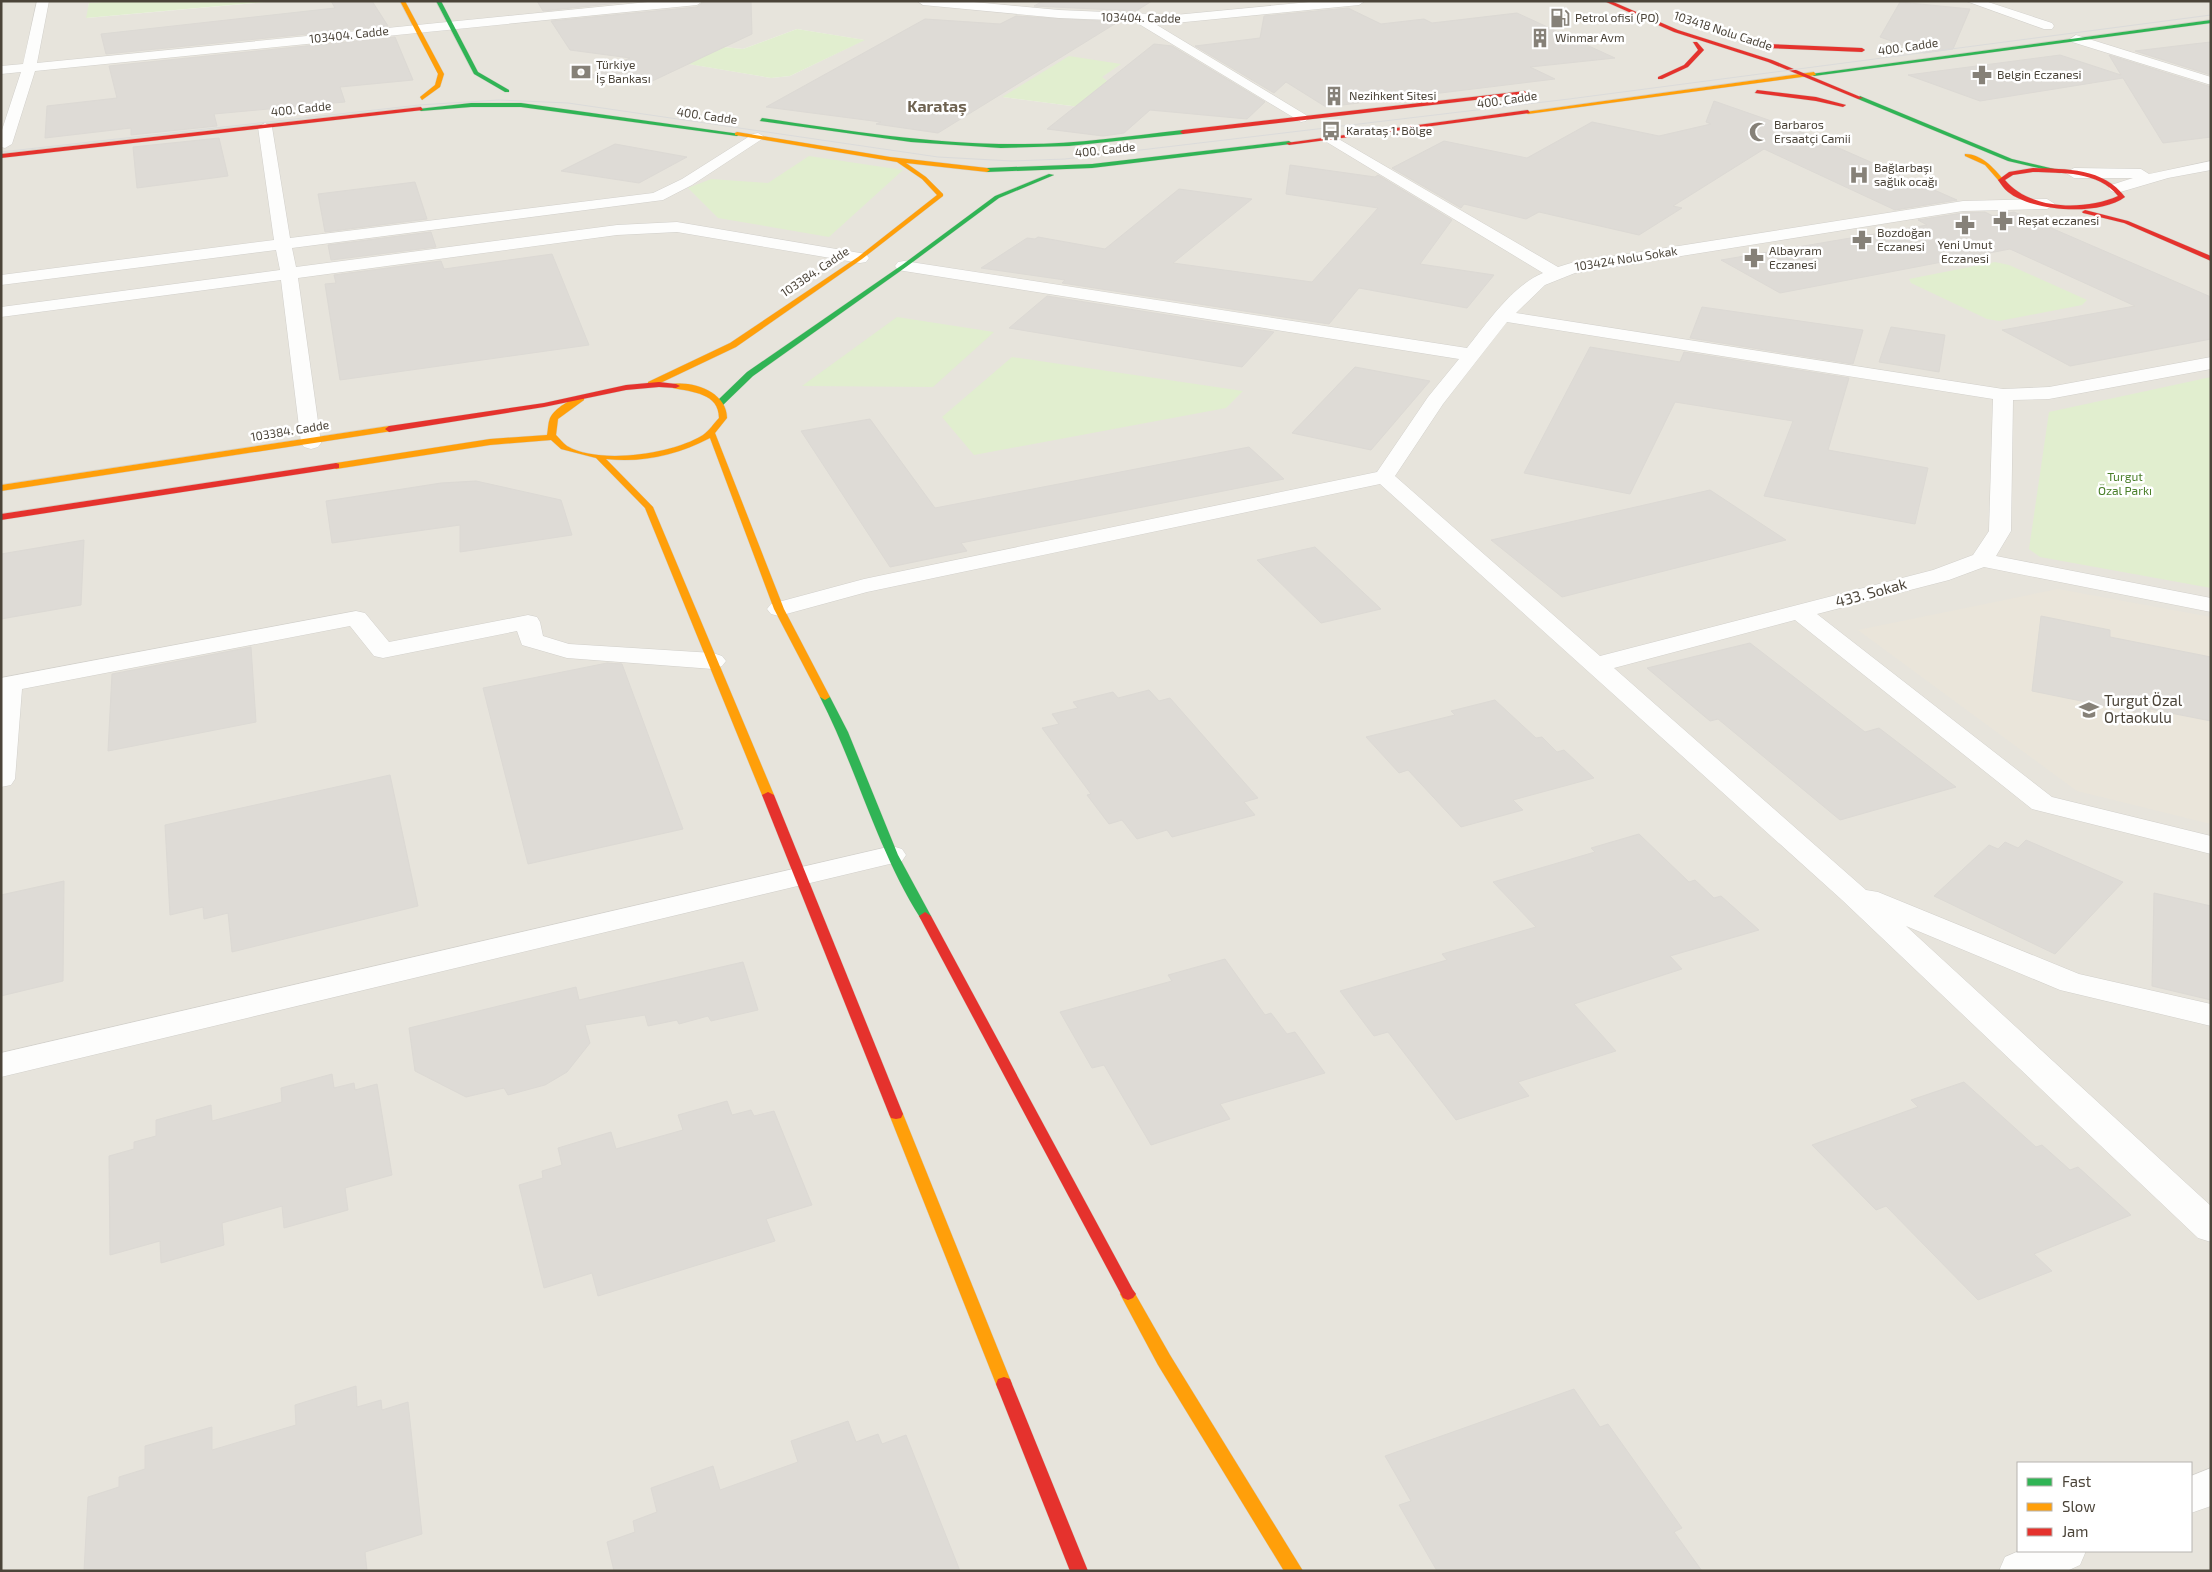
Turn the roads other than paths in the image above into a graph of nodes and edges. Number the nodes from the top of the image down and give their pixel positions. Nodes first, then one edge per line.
1 (43, 1) edge
2 (402, 1) edge
3 (438, 1) edge
4 (697, 1) edge
5 (923, 1) edge
6 (1107, 1) edge
7 (1359, 1) edge
8 (1606, 1) edge
9 (1972, 1) edge
10 (1082, 16) junction
11 (1138, 18) junction
12 (2211, 22) edge
13 (449, 25) junction
14 (2053, 25) joint
15 (414, 28) junction
16 (2019, 29) dead end
17 (1676, 31) junction
18 (2076, 39) junction
19 (1695, 42) junction
20 (1770, 61) junction
21 (1892, 63) junction
22 (1745, 64) junction
23 (28, 67) junction
24 (1, 70) edge
25 (1698, 72) dead end
26 (1804, 75) junction
27 (1660, 78) junction
28 (1778, 78) junction
29 (1647, 79) dead end
30 (2211, 80) edge
31 (1695, 88) junction
32 (507, 91) junction
33 (521, 91) dead end
34 (1538, 91) dead end
35 (422, 98) junction
36 (1873, 105) junction
37 (746, 118) dead end
38 (1301, 118) junction
39 (265, 126) junction
40 (758, 137) junction
41 (1330, 138) junction
42 (2, 148) edge
43 (1960, 152) dead end
44 (900, 161) junction
45 (2211, 165) edge
46 (1075, 167) junction
47 (2067, 172) junction
48 (2165, 174) junction
49 (2001, 182) junction
50 (951, 188) dead end
51 (2119, 191) junction
52 (941, 195) junction
53 (657, 197) junction
54 (2136, 204) dead end
55 (2054, 205) junction
56 (1963, 206) junction
57 (677, 227) junction
58 (283, 245) junction
59 (860, 258) junction
60 (2211, 258) edge
61 (904, 266) junction
62 (289, 274) junction
63 (1557, 274) junction
64 (1, 280) edge
65 (1, 312) edge
66 (1502, 316) junction
67 (1472, 354) junction
68 (2211, 363) edge
69 (649, 384) junction
70 (2003, 395) junction
71 (582, 398) junction
72 (720, 403) junction
73 (712, 434) junction
74 (552, 437) junction
75 (311, 443) junction
76 (600, 457) junction
77 (1384, 477) junction
78 (1, 488) edge
79 (1, 517) edge
80 (1982, 560) junction
81 (2211, 605) edge
82 (779, 609) junction
83 (1799, 612) junction
84 (713, 661) junction
85 (1594, 665) junction
86 (6, 685) edge
87 (1, 779) edge
88 (2211, 845) edge
89 (892, 855) junction
90 (802, 877) junction
91 (1852, 893) junction
92 (2211, 1015) edge
93 (1, 1065) edge
94 (2211, 1228) edge
95 (2211, 1486) edge
96 (2192, 1495) edge
97 (2063, 1552) edge
98 (1079, 1571) edge
99 (1294, 1571) edge
100 (2020, 1571) edge

1 - 23 street
2 - 15 street
3 - 13 street
4 - 13 street, 103404. Cadde
5 - 10 street, 103404. Cadde
6 - 10 street
7 - 11 street, 103404. Cadde
8 - 17 street, 103418 Nolu Cadde
9 - 14 street
10 - 11 street, 103404. Cadde
11 - 38 street
12 - 18 street, 400. Cadde
13 - 15 street, 103404. Cadde
13 - 32 street
14 - 16 street
15 - 23 street, 103404. Cadde
15 - 35 street
17 - 19 street
17 - 20 street, 103418 Nolu Cadde
17 - 20 street, 400. Cadde
18 - 21 street, 400. Cadde
18 - 30 street
19 - 22 street
19 - 27 street
20 - 22 street, 400. Cadde
20 - 26 street, 103418 Nolu Cadde
21 - 26 street, 400. Cadde
21 - 36 street
22 - 28 street
23 - 24 street, 103404. Cadde
23 - 42 street
25 - 27 street
26 - 28 street, 400. Cadde
26 - 36 street, 103418 Nolu Cadde
27 - 29 street
28 - 31 street, 400. Cadde
28 - 31 street
31 - 41 street, 400. Cadde
32 - 33 street, 400. Cadde
32 - 35 street, 400. Cadde
34 - 38 street, 400. Cadde
35 - 42 street, 400. Cadde
36 - 47 street, 103418 Nolu Cadde
37 - 38 street, 400. Cadde
39 - 40 street, 400. Cadde
39 - 42 street, 400. Cadde
39 - 58 street
40 - 44 street, 400. Cadde
40 - 53 street
41 - 46 street, 400. Cadde
41 - 63 street
43 - 49 street
44 - 46 street, 400. Cadde
44 - 52 street
45 - 48 street
46 - 61 street
47 - 48 street
47 - 49 street
47 - 51 street
48 - 51 street
49 - 55 street
49 - 56 street, 103424 Nolu Sokak
50 - 52 street, 103384. Cadde
51 - 54 street
51 - 55 street
52 - 59 street, 103384. Cadde
53 - 57 street
53 - 58 street
55 - 56 street, 103424 Nolu Sokak
55 - 60 street
56 - 63 street, 103424 Nolu Sokak
57 - 59 street
57 - 62 street
58 - 62 street
58 - 64 street
59 - 69 street, 103384. Cadde
61 - 67 street
61 - 72 street
62 - 65 street
62 - 75 street
63 - 66 street, 103424 Nolu Sokak
66 - 67 street, 103424 Nolu Sokak
66 - 70 street
67 - 77 street, 103424 Nolu Sokak
68 - 70 street
69 - 71 street
69 - 72 street
70 - 80 street
71 - 74 street
71 - 75 street, 103384. Cadde
72 - 73 street
73 - 76 street
73 - 82 street
74 - 76 street
74 - 79 street
75 - 78 street, 103384. Cadde
76 - 84 street
77 - 82 street
77 - 85 street
80 - 81 street
80 - 83 street, 433. Sokak
82 - 89 street
83 - 85 street, 433. Sokak
83 - 88 street
84 - 86 street
84 - 90 street
85 - 91 street
86 - 87 street
89 - 90 street
89 - 99 street
90 - 93 street
90 - 98 street
91 - 92 street
91 - 94 street
95 - 96 street
97 - 100 street

